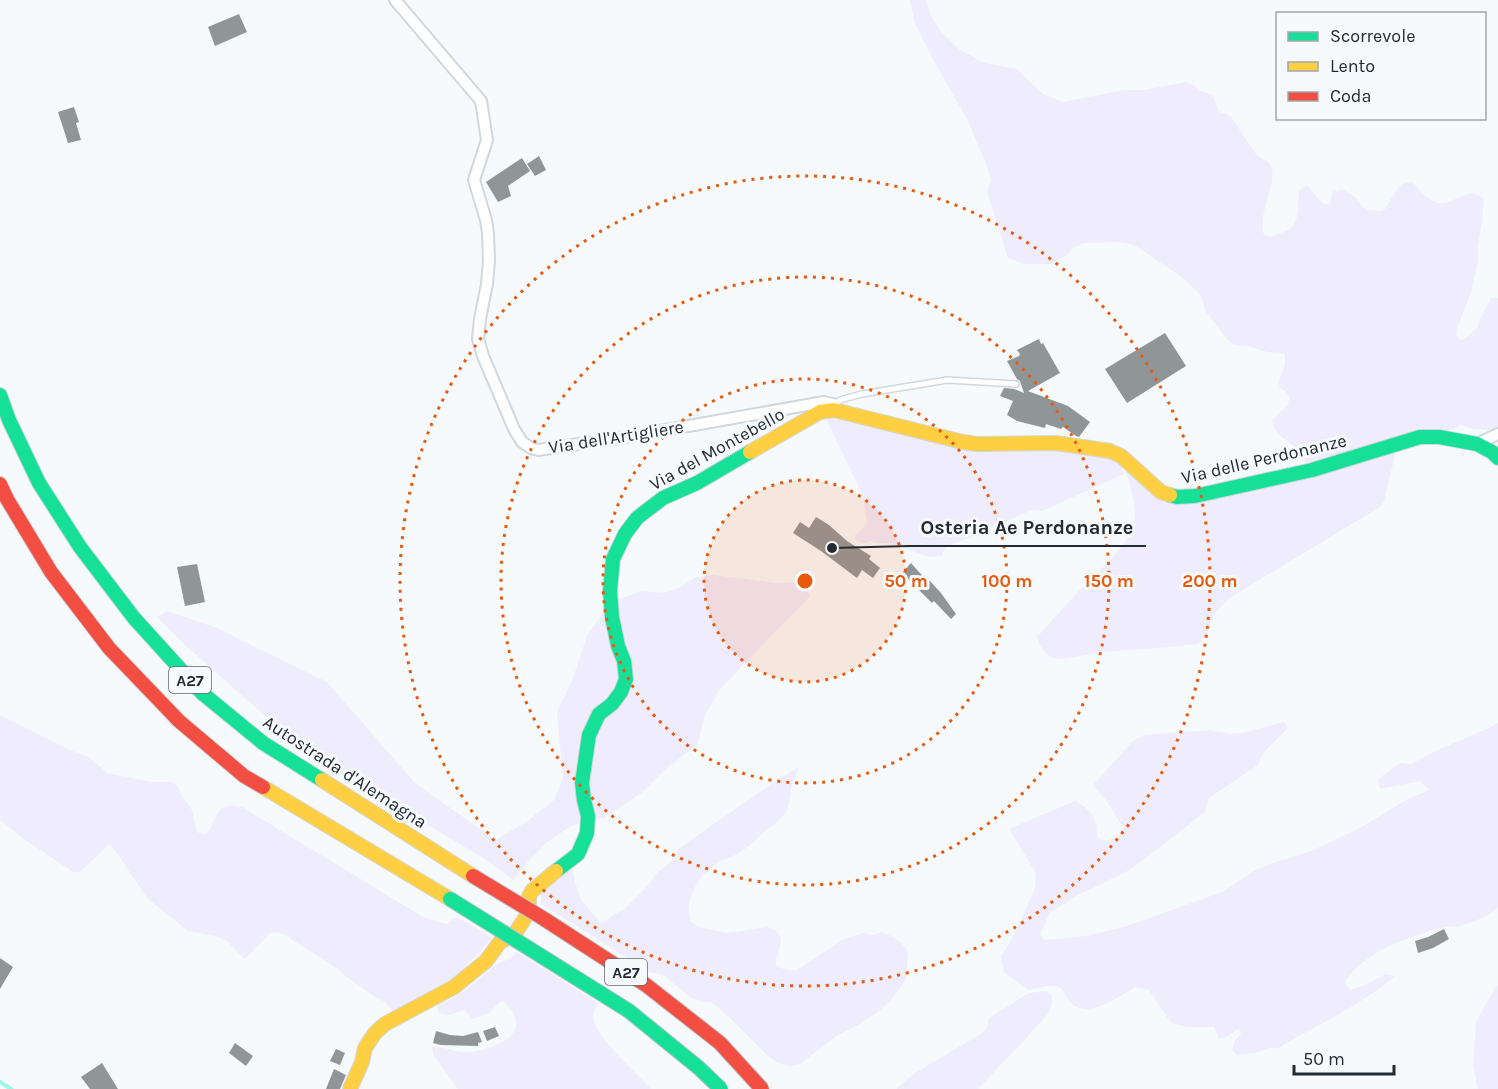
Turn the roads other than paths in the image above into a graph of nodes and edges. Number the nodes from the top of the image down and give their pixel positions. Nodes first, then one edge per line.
1 (395, 0) edge
2 (1016, 384) dead end
3 (0, 395) edge
4 (833, 407) junction
5 (1498, 434) edge
6 (1477, 444) junction
7 (1498, 458) edge
8 (0, 484) edge
9 (350, 1089) edge
10 (721, 1089) edge
11 (762, 1089) edge

1 - 4 street, Via dell'Artigliere
2 - 4 lane
3 - 11 main road, Autostrada d'Alemagna / A27, bridge
4 - 6 main road, Via delle Perdonanze
4 - 9 main road, Via del Montebello
5 - 6 street
6 - 7 main road, Via delle Perdonanze
8 - 10 main road, A27, bridge

